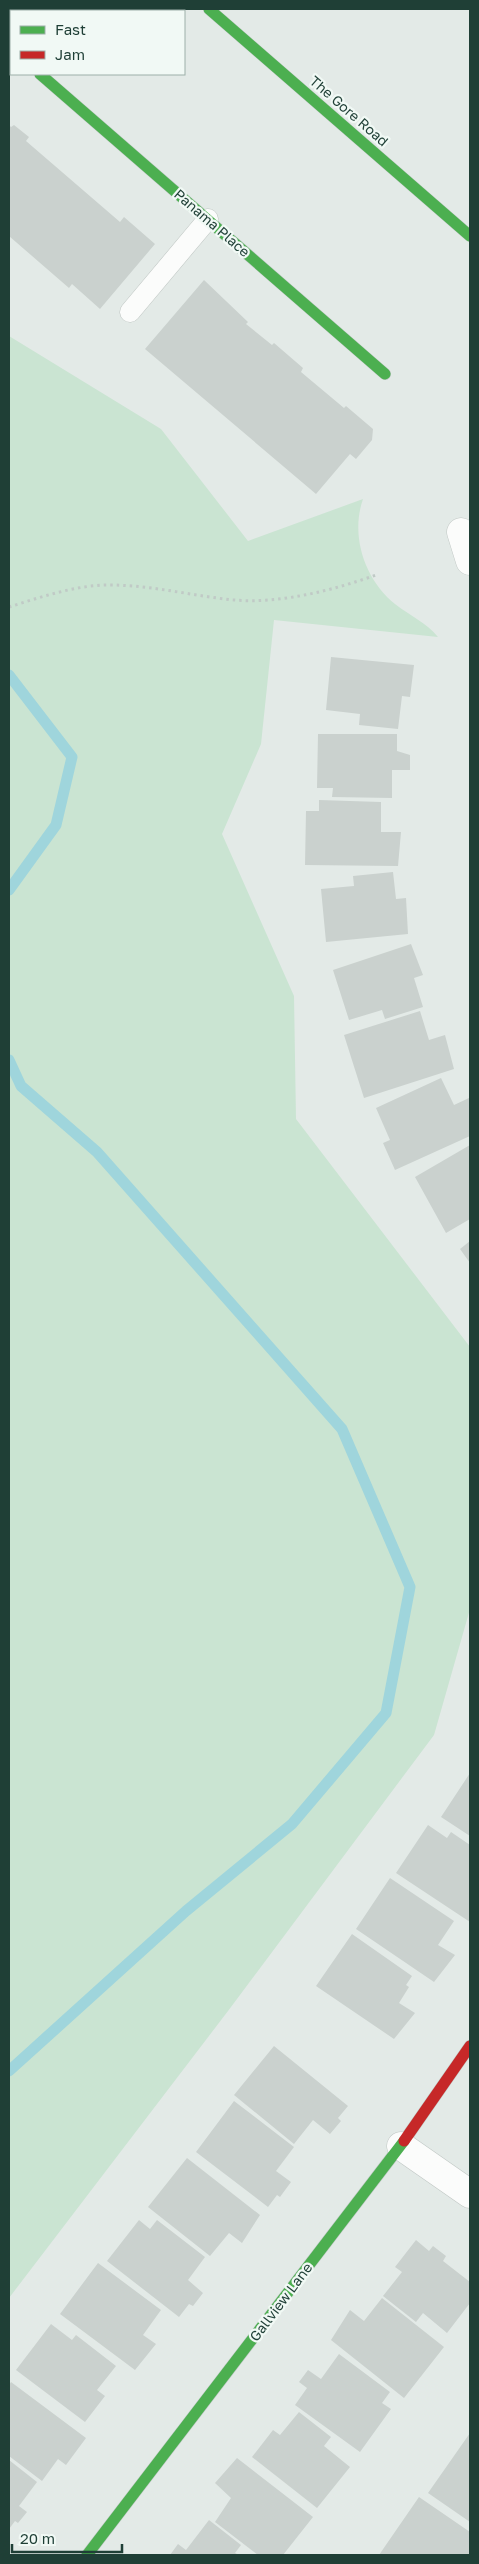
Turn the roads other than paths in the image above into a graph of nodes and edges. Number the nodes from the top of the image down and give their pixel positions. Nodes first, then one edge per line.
1 (209, 9) edge
2 (41, 75) edge
3 (208, 219) junction
4 (470, 236) edge
5 (130, 312) dead end
6 (385, 374) dead end
7 (461, 532) dead end
8 (470, 561) edge
9 (470, 2046) edge
10 (401, 2146) junction
11 (470, 2194) edge
12 (87, 2555) edge

1 - 4 street, The Gore Road
2 - 3 street, Panama Place
3 - 5 lane
3 - 6 street, Panama Place
7 - 8 street
9 - 10 street, Gallview Lane
10 - 11 street
10 - 12 street, Gallview Lane

